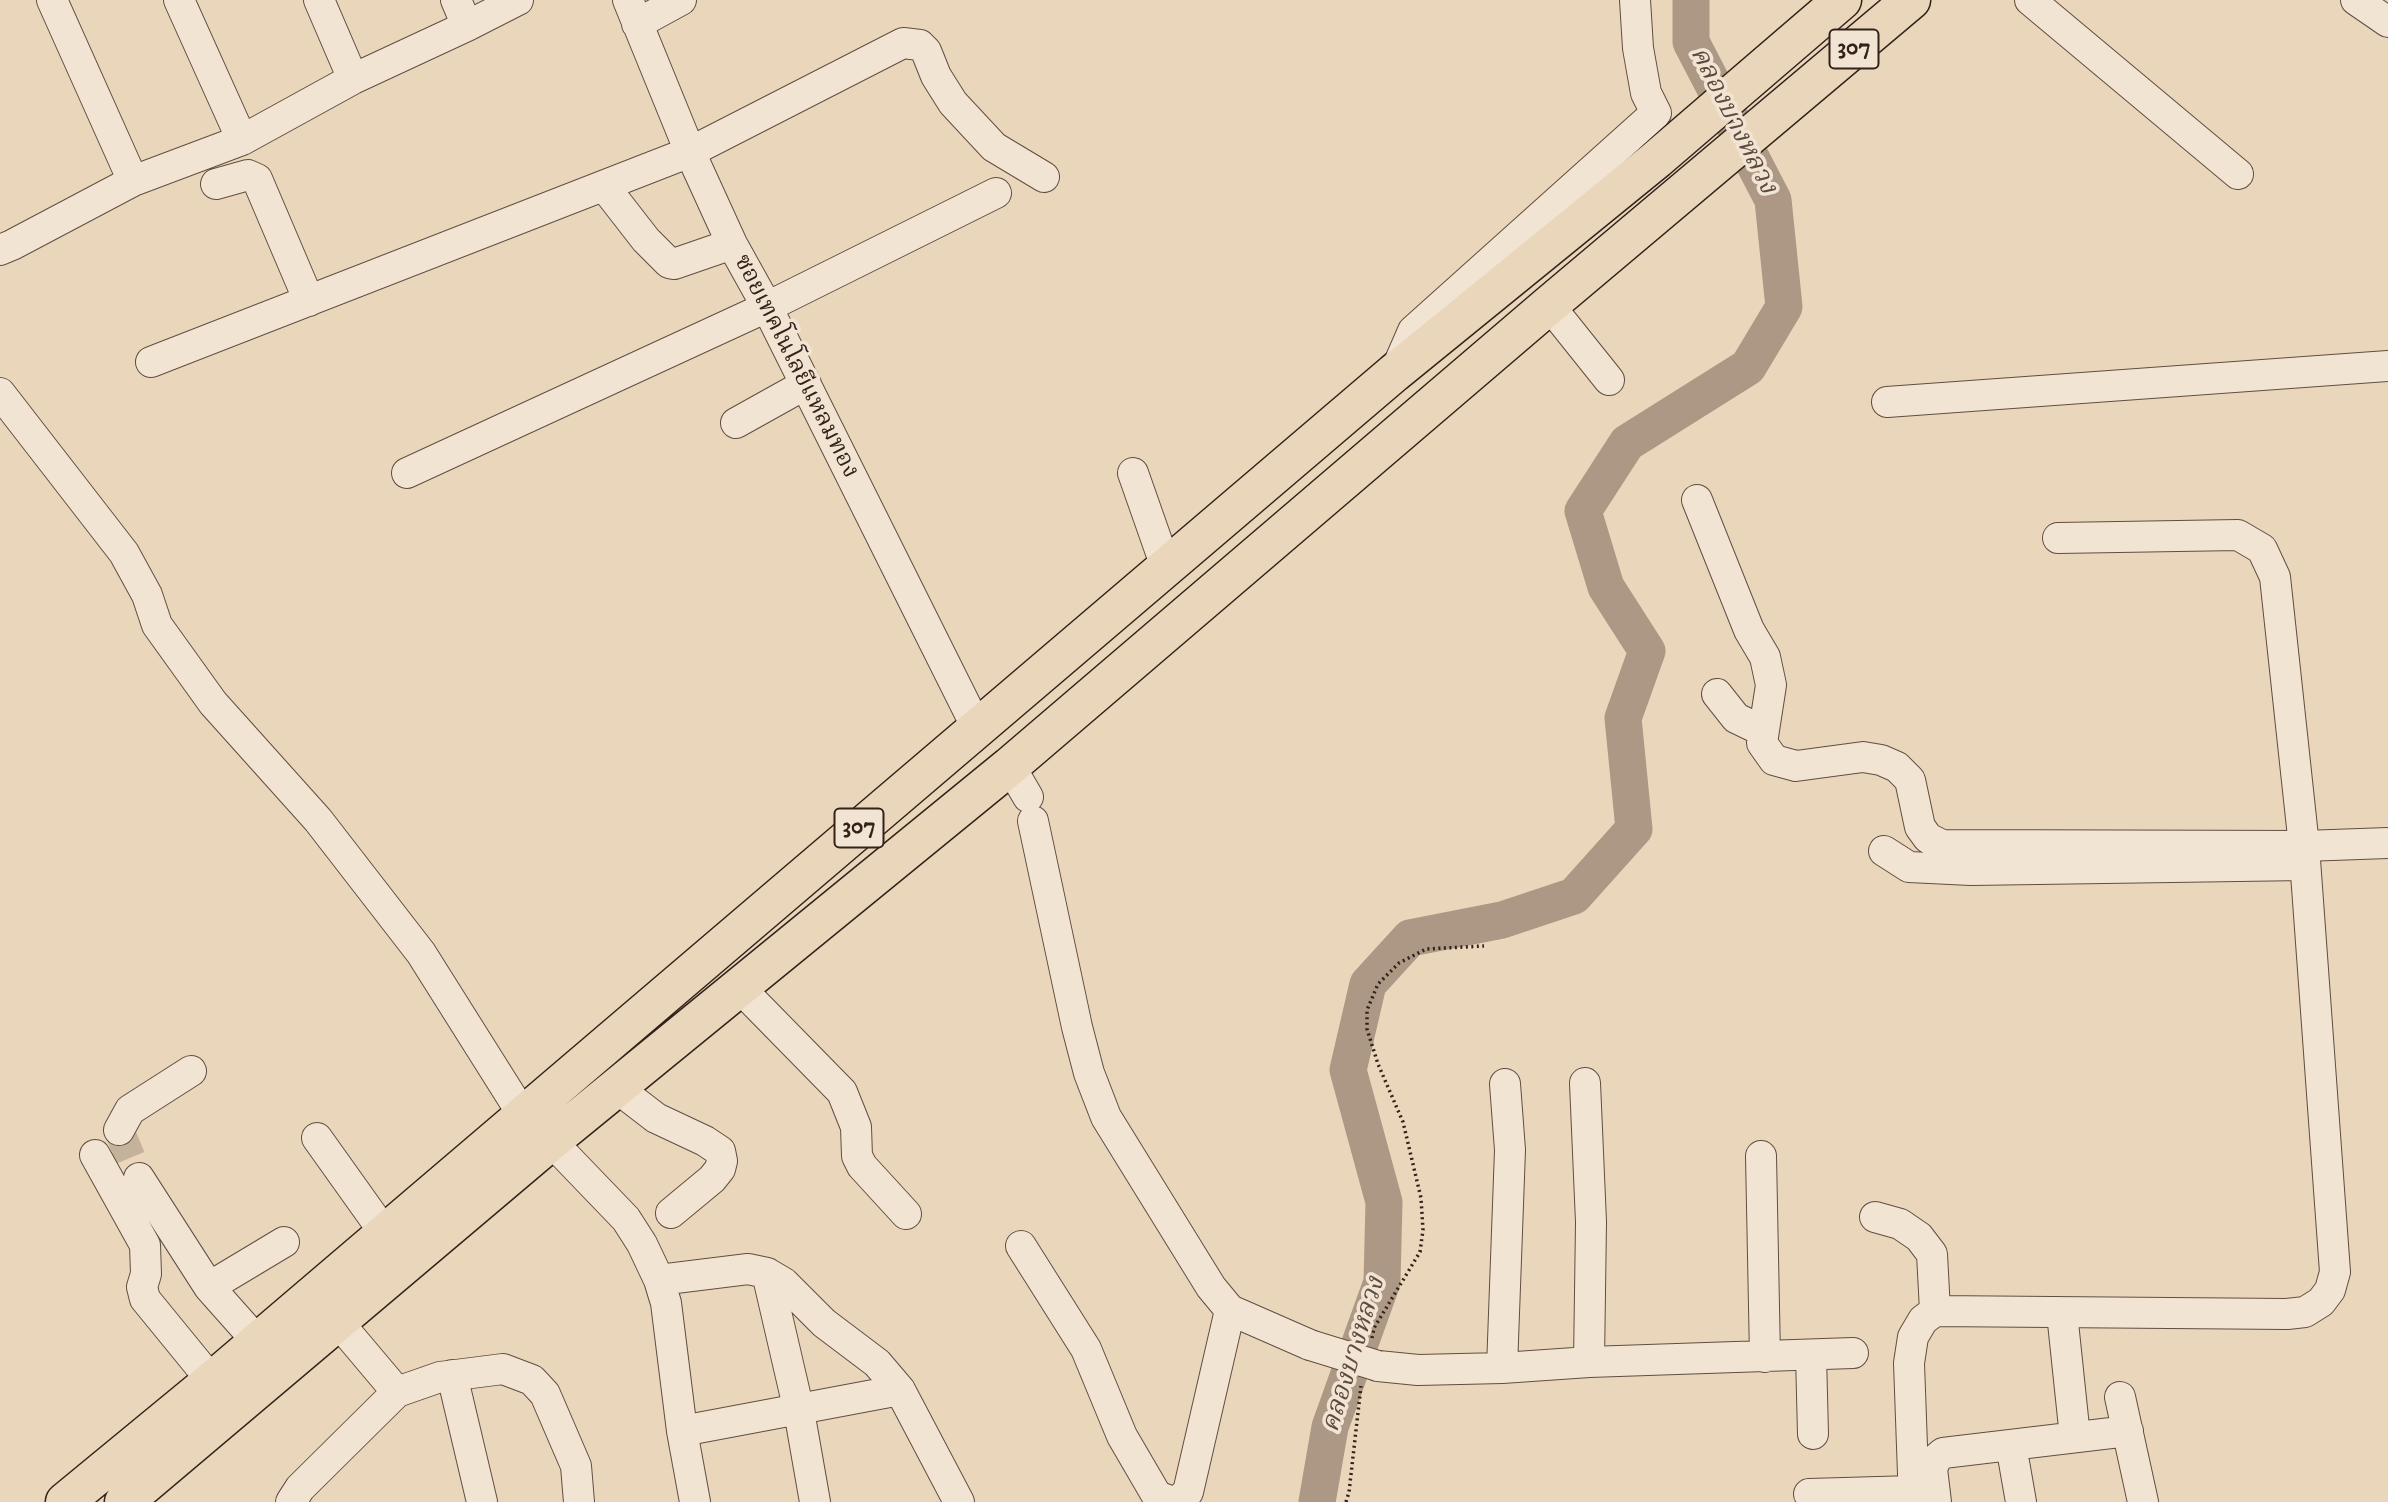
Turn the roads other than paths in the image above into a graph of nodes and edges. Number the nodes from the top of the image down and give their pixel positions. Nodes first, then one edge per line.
1 (52, 0) edge
2 (179, 0) edge
3 (319, 0) edge
4 (518, 0) edge
5 (681, 0) edge
6 (1635, 0) edge
7 (1842, 0) edge
8 (1911, 0) edge
9 (2030, 0) edge
10 (2356, 0) edge
11 (633, 12) edge
12 (461, 13) edge
13 (2388, 22) edge
14 (353, 79) junction
15 (242, 140) junction
16 (690, 152) junction
17 (2238, 174) dead end
18 (1044, 177) dead end
19 (133, 181) junction
20 (216, 184) dead end
21 (604, 186) junction
22 (996, 193) dead end
23 (4, 239) edge
24 (732, 244) junction
25 (309, 301) junction
26 (1549, 305) junction
27 (767, 307) junction
28 (151, 362) dead end
29 (2388, 366) edge
30 (1394, 373) junction
31 (1609, 380) dead end
32 (806, 384) junction
33 (0, 393) edge
34 (1887, 402) dead end
35 (736, 423) dead end
36 (407, 473) dead end
37 (1133, 473) dead end
38 (1696, 500) dead end
39 (2058, 538) dead end
40 (1167, 567) junction
41 (1717, 694) dead end
42 (977, 728) junction
43 (1763, 732) junction
44 (1024, 795) junction
45 (2388, 843) edge
46 (1884, 850) dead end
47 (2304, 856) junction
48 (740, 988) junction
49 (191, 1071) dead end
50 (1585, 1083) dead end
51 (1505, 1084) dead end
52 (617, 1088) junction
53 (523, 1115) junction
54 (119, 1130) dead end
55 (317, 1138) dead end
56 (551, 1141) junction
57 (95, 1155) dead end
58 (1760, 1156) dead end
59 (139, 1178) tunnel mouth
60 (671, 1213) dead end
61 (906, 1214) dead end
62 (1875, 1217) dead end
63 (384, 1232) junction
64 (284, 1242) dead end
65 (1021, 1246) dead end
66 (766, 1273) junction
67 (659, 1280) junction
68 (209, 1287) junction
69 (313, 1293) junction
70 (1230, 1310) junction
71 (1936, 1311) junction
72 (2062, 1313) junction
73 (338, 1322) junction
74 (257, 1341) junction
75 (1853, 1353) dead end
76 (1811, 1355) junction
77 (1765, 1357) junction
78 (1589, 1362) junction
79 (1502, 1368) junction
80 (452, 1375) junction
81 (212, 1381) junction
82 (900, 1390) junction
83 (397, 1392) junction
84 (2120, 1397) dead end
85 (799, 1411) junction
86 (682, 1431) junction
87 (2128, 1431) junction
88 (1813, 1434) dead end
89 (2074, 1437) junction
90 (2011, 1445) junction
91 (1809, 1494) dead end
92 (1921, 1498) edge
93 (65, 1502) edge
94 (124, 1502) edge
95 (291, 1502) edge
96 (482, 1502) edge
97 (579, 1502) edge
98 (695, 1502) edge
99 (815, 1502) edge
100 (959, 1502) edge
101 (2021, 1502) edge
102 (2143, 1502) edge

1 - 19 street
2 - 15 street
3 - 14 street
4 - 12 street
5 - 11 street
6 - 30 street
7 - 30 main road, 307
8 - 26 main road, 307
9 - 17 street
10 - 13 street
11 - 16 street, ซอยเทคโนโลยีแหลมทอง
12 - 14 street
14 - 15 street
15 - 19 street
16 - 18 street
16 - 21 street
16 - 24 street, ซอยเทคโนโลยีแหลมทอง
19 - 23 street
20 - 25 street
21 - 24 street
21 - 25 street
22 - 27 street
24 - 27 street, ซอยเทคโนโลยีแหลมทอง
25 - 28 street
26 - 31 street
26 - 44 main road, 307
27 - 32 street, ซอยเทคโนโลยีแหลมทอง
27 - 36 street
29 - 34 street
30 - 40 main road, 307
32 - 35 street
32 - 42 street, ซอยเทคโนโลยีแหลมทอง
33 - 53 street
37 - 40 street
38 - 43 street
39 - 47 street
40 - 42 main road, 307
41 - 43 street
42 - 53 main road, 307
43 - 47 street
44 - 48 main road, 307
44 - 70 street
45 - 47 street
46 - 47 street
47 - 72 street
48 - 52 main road, 307
48 - 61 street
49 - 54 street
50 - 78 street
51 - 79 street
52 - 56 main road, 307
52 - 60 street
53 - 63 main road, 307
55 - 63 street
56 - 67 street
56 - 73 main road, 307
57 - 81 street
58 - 77 street
59 - 68 street
62 - 71 street
63 - 69 main road, 307
64 - 68 street
65 - 70 street
66 - 67 street
66 - 82 street
66 - 85 street
67 - 86 street
68 - 74 street
69 - 73 main road
69 - 74 main road, 307
70 - 79 street, bridge
71 - 72 street
71 - 92 street
72 - 89 street
73 - 83 street
73 - 94 main road, 307
74 - 81 main road, 307
75 - 76 street
76 - 77 street
76 - 88 street
77 - 78 street
78 - 79 street
80 - 83 street
80 - 96 street
80 - 97 street
81 - 93 main road, 307
82 - 85 street
82 - 100 street
83 - 95 street
84 - 87 street
85 - 86 street
85 - 99 street
86 - 98 street
87 - 89 street
87 - 102 street
89 - 90 street
90 - 92 street
90 - 101 street
91 - 92 street

